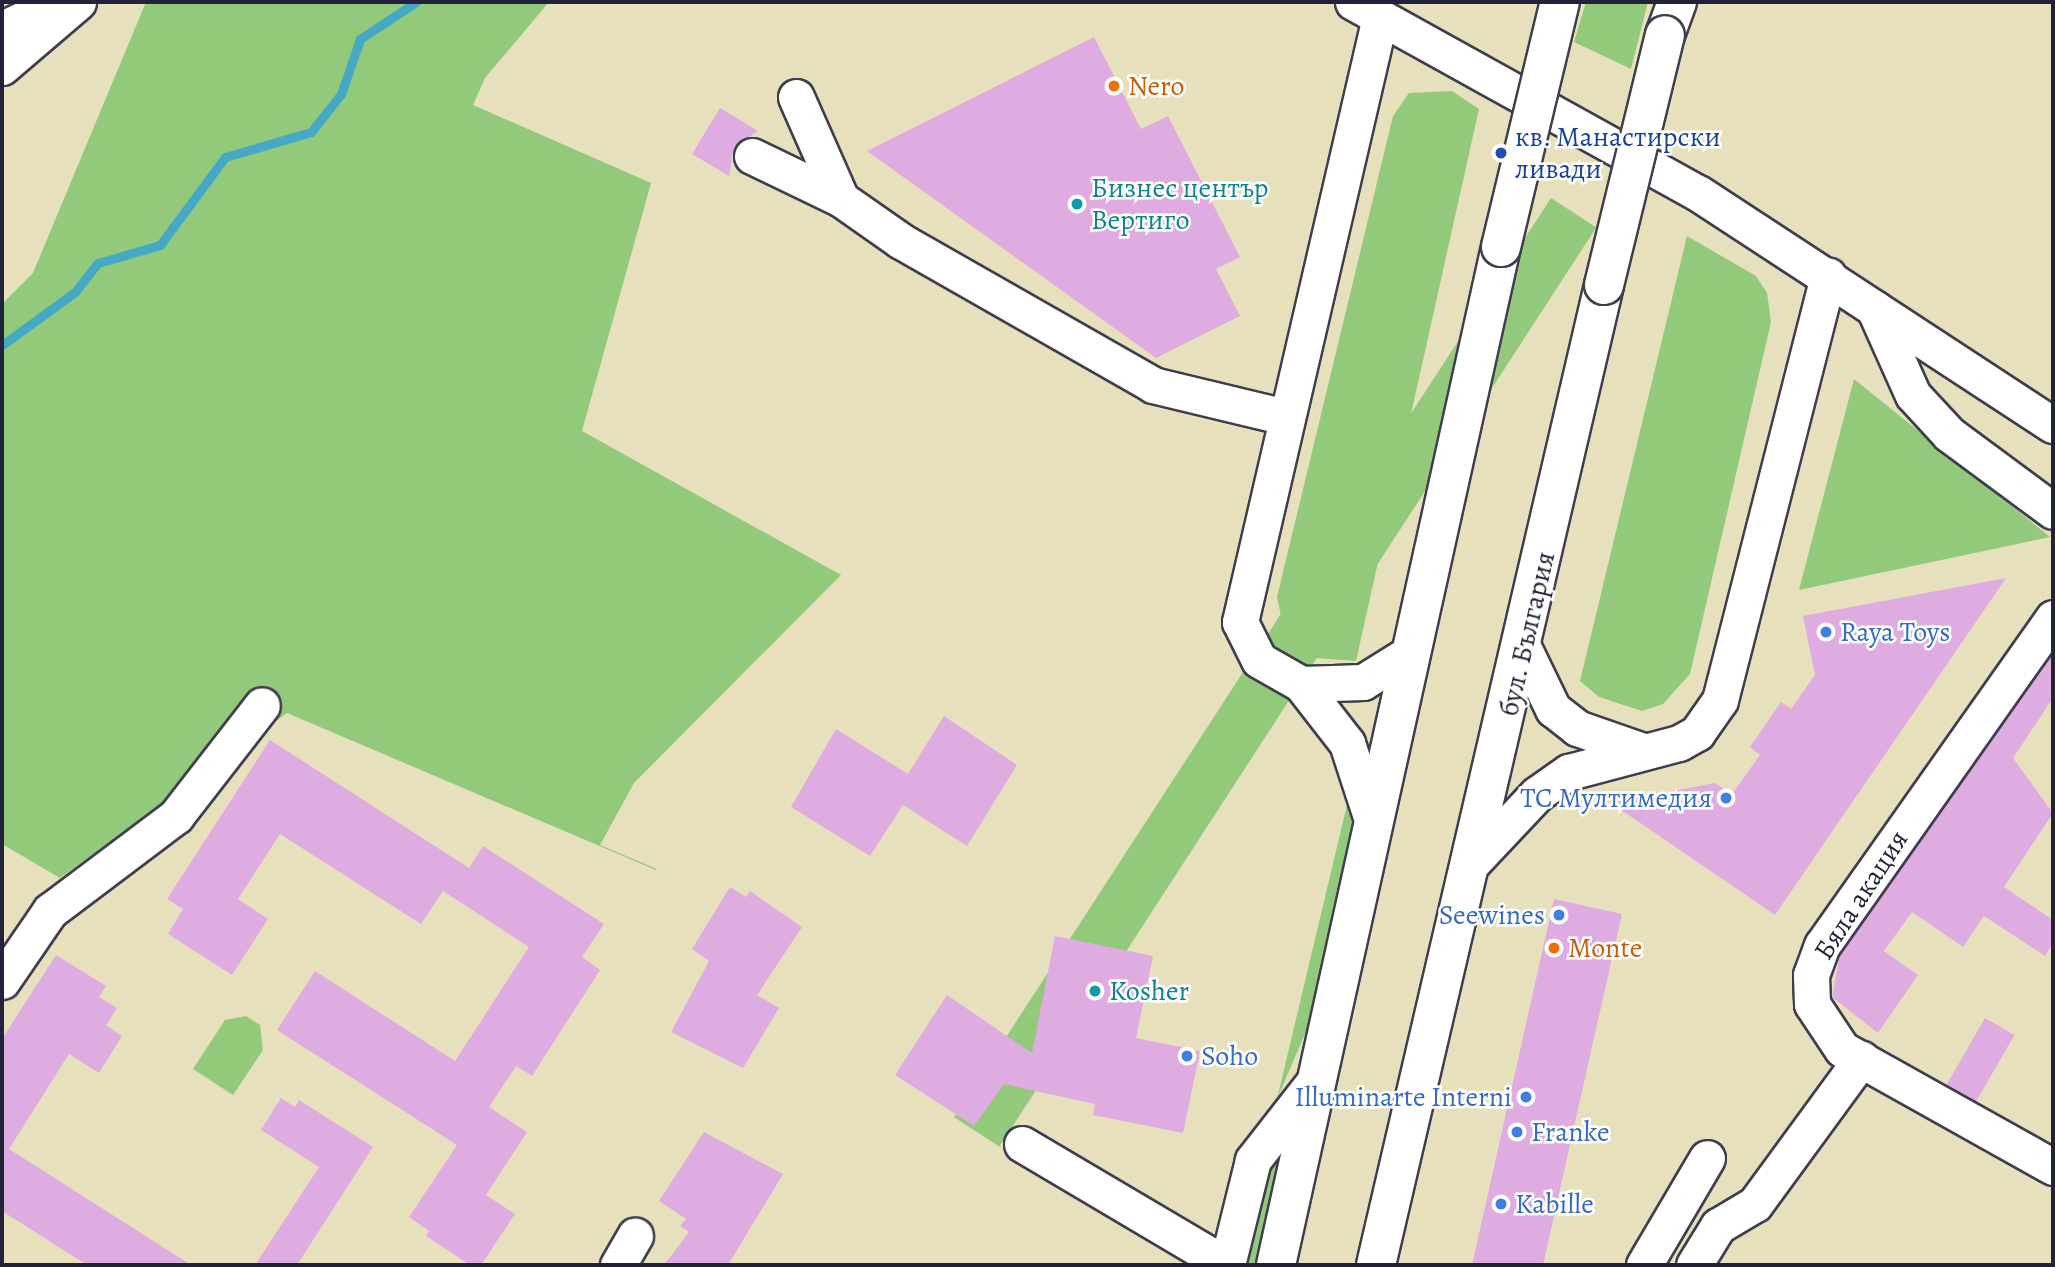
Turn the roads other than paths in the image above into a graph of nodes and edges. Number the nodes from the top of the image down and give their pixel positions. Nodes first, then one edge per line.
1 (59, 2) edge
2 (78, 2) edge
3 (1560, 2) edge
4 (1367, 9) edge
5 (1671, 19) edge
6 (2, 29) edge
7 (2, 67) edge
8 (796, 97) dead end
9 (752, 156) dead end
10 (841, 199) junction
11 (1828, 276) junction
12 (1874, 308) junction
13 (1285, 417) junction
14 (2053, 425) edge
15 (2053, 510) edge
16 (2053, 618) edge
17 (1524, 649) junction
18 (1408, 654) junction
19 (1301, 684) junction
20 (262, 705) dead end
21 (1646, 752) junction
22 (1371, 817) junction
23 (1472, 863) junction
24 (2, 981) edge
25 (1861, 1059) junction
26 (1317, 1078) junction
27 (1022, 1144) dead end
28 (1707, 1158) dead end
29 (2053, 1167) edge
30 (1227, 1265) edge
31 (1276, 1265) edge
32 (1376, 1265) edge
33 (1644, 1265) edge
34 (1694, 1265) edge

1 - 6 street
2 - 7 street
3 - 18 main road, bridge
4 - 11 street
4 - 13 street
5 - 17 main road, бул. България, bridge
8 - 10 street
9 - 10 street
10 - 13 street
11 - 12 street
11 - 21 street
12 - 14 street
12 - 15 street
13 - 19 street
16 - 25 street, Бяла акация
17 - 21 street
17 - 23 main road, бул. България
18 - 19 street
18 - 22 main road
19 - 22 street
20 - 24 street
21 - 23 street
22 - 26 main road
23 - 32 main road, бул. България
25 - 29 street, Бяла акация
25 - 34 street
26 - 30 street
26 - 31 main road
27 - 30 street
28 - 33 street

